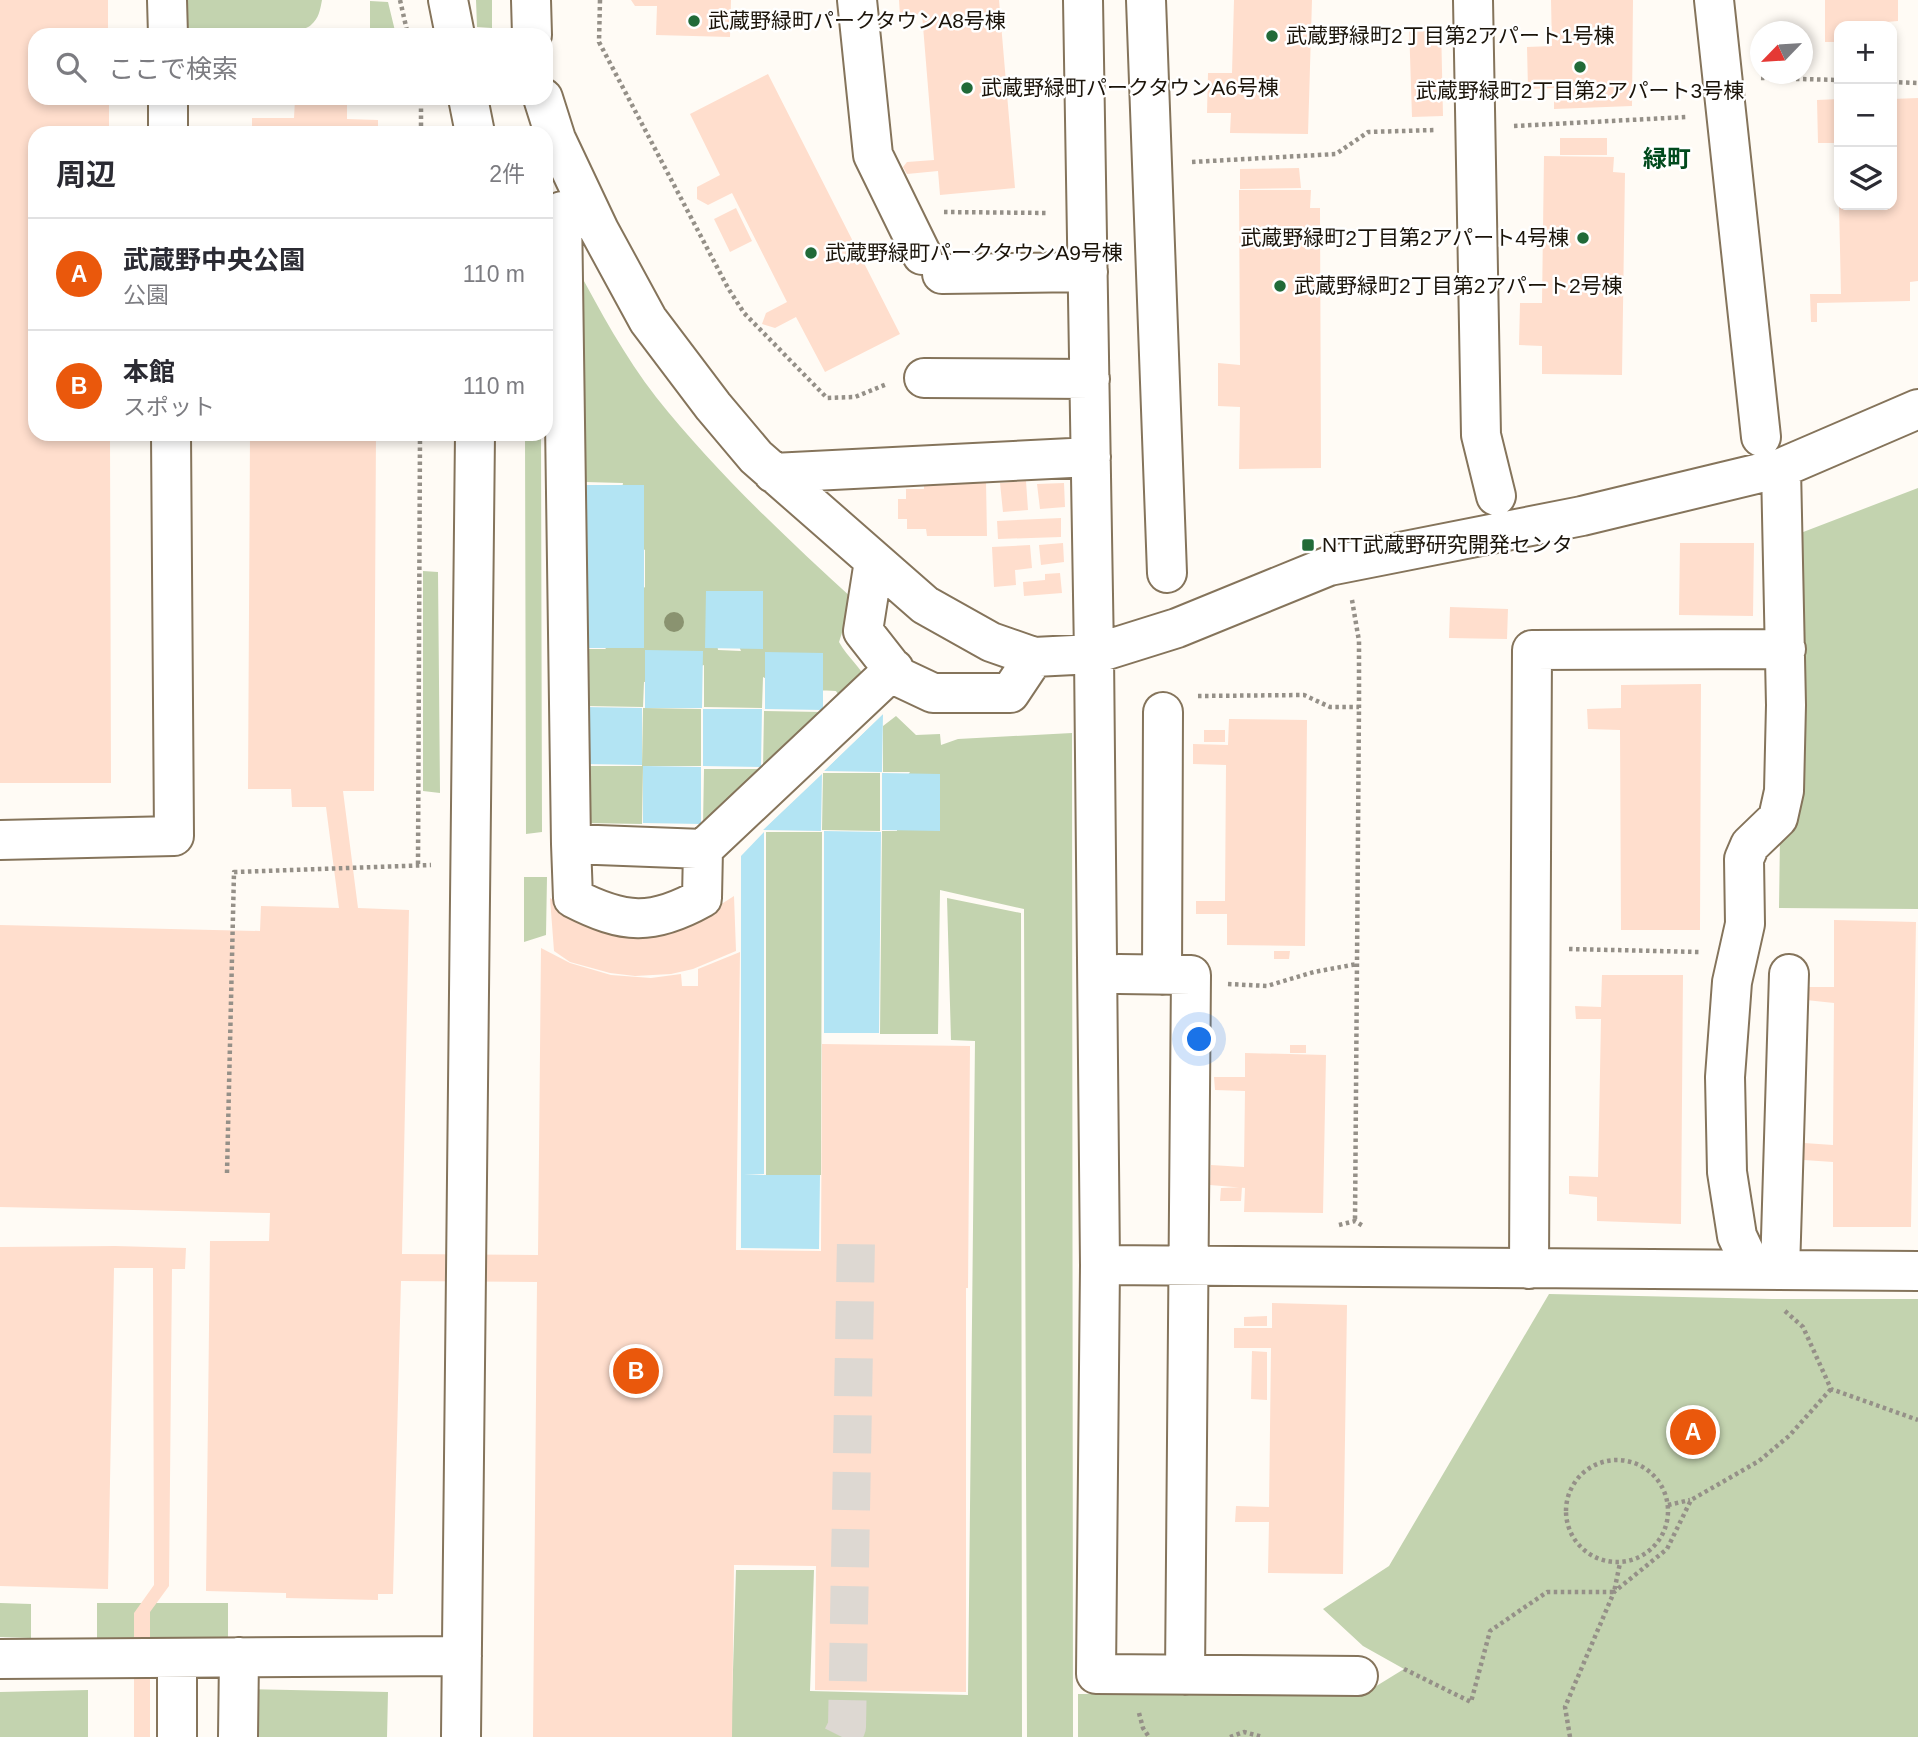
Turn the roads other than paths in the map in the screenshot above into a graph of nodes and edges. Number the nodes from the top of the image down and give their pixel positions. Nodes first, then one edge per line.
1 (167, 0) edge
2 (448, 0) edge
3 (531, 0) edge
4 (857, 0) edge
5 (1083, 0) edge
6 (1146, 0) edge
7 (1473, 0) edge
8 (1714, 0) edge
9 (168, 28) edge
10 (454, 28) edge
11 (532, 28) edge
12 (168, 105) edge
13 (469, 105) edge
14 (545, 105) edge
15 (168, 126) edge
16 (474, 126) edge
17 (552, 126) edge
18 (553, 130) edge
19 (562, 211) dead end
20 (1088, 272) junction
21 (924, 378) road end
22 (1090, 379) junction
23 (1918, 409) edge
24 (171, 441) edge
25 (475, 441) edge
26 (1771, 453) junction
27 (1091, 457) junction
28 (773, 473) junction
29 (1496, 496) dead end
30 (874, 561) junction
31 (1167, 573) dead end
32 (1786, 649) junction
33 (1094, 654) junction
34 (1034, 657) junction
35 (894, 669) junction
36 (1163, 712) road end
37 (0, 840) edge
38 (571, 844) junction
39 (703, 849) junction
40 (1119, 974) dead end
41 (1789, 974) dead end
42 (1176, 979) junction
43 (1100, 1265) junction
44 (1188, 1266) junction
45 (1529, 1269) junction
46 (1766, 1270) junction
47 (1918, 1271) edge
48 (462, 1656) junction
49 (239, 1657) junction
50 (177, 1658) junction
51 (0, 1659) edge
52 (1185, 1675) junction
53 (1358, 1676) dead end
54 (177, 1737) edge
55 (238, 1737) edge
56 (461, 1737) edge

1 - 9 street
2 - 10 street
3 - 11 street
4 - 20 street
5 - 20 street
6 - 31 street
7 - 29 street
8 - 26 street
12 - 15 street
13 - 16 street
14 - 17 street
18 - 28 street
19 - 38 street
20 - 22 street
21 - 22 street
22 - 27 street
23 - 26 street
24 - 37 street
25 - 48 street
26 - 32 street
26 - 33 street
27 - 28 street
27 - 33 street
28 - 30 street
30 - 34 street
30 - 35 street
32 - 45 street
32 - 46 street
33 - 34 street
33 - 43 street
34 - 35 street
35 - 39 street
36 - 42 street
38 - 39 street
38 - 39 street
40 - 42 street
41 - 46 street
42 - 44 street
43 - 44 street
43 - 52 street
44 - 45 street
44 - 52 street
45 - 46 street
46 - 47 street
48 - 49 street
48 - 56 street
49 - 50 street
49 - 55 street
50 - 51 street
50 - 54 street
52 - 53 street

